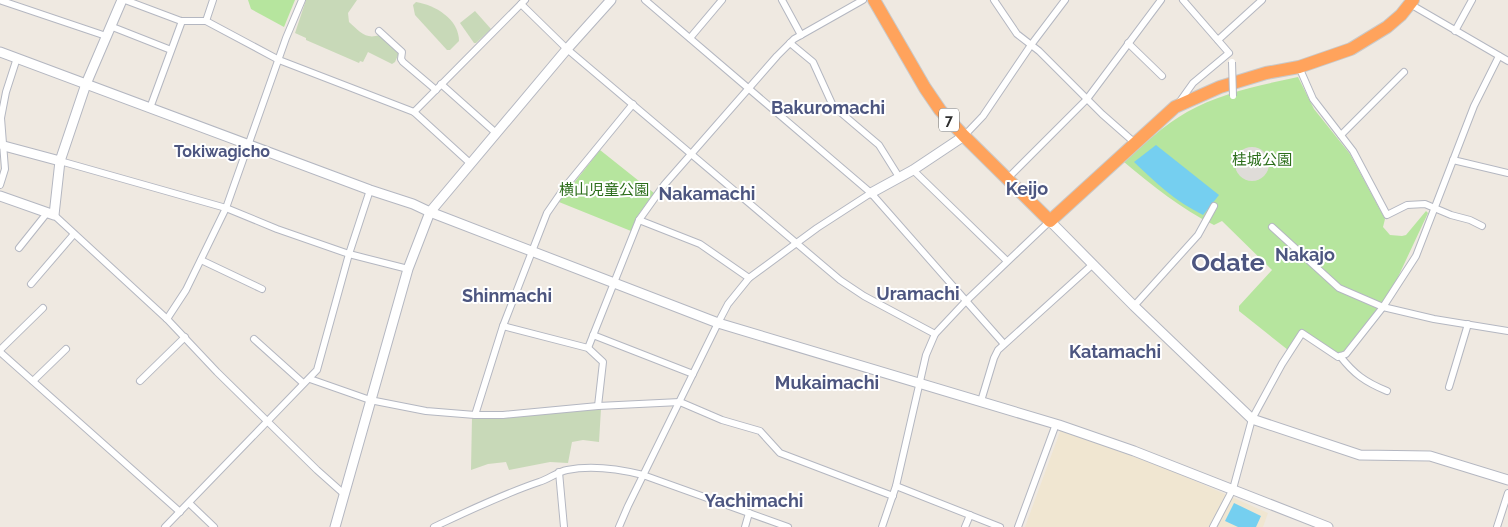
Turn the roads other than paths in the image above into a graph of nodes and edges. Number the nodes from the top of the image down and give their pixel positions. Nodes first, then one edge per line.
1 (2, 0) edge
2 (123, 0) edge
3 (214, 0) edge
4 (302, 0) edge
5 (611, 0) edge
6 (645, 0) edge
7 (722, 0) edge
8 (782, 0) edge
9 (863, 0) edge
10 (874, 0) edge
11 (994, 0) edge
12 (1065, 0) edge
13 (1161, 0) edge
14 (1183, 0) edge
15 (1195, 0) edge
16 (1262, 0) edge
17 (1472, 0) edge
18 (523, 2) edge
19 (1412, 2) edge
20 (1189, 6) junction
21 (182, 20) junction
22 (206, 21) junction
23 (110, 26) junction
24 (379, 31) dead end
25 (1455, 31) junction
26 (801, 35) junction
27 (106, 36) junction
28 (690, 38) junction
29 (1218, 40) junction
30 (790, 43) junction
31 (1128, 43) junction
32 (1032, 45) junction
33 (567, 48) junction
34 (171, 50) junction
35 (0, 52) edge
36 (1229, 53) junction
37 (1499, 56) junction
38 (17, 58) junction
39 (279, 60) junction
40 (1508, 60) edge
41 (1299, 67) junction
42 (1404, 72) dead end
43 (1162, 76) dead end
44 (86, 84) junction
45 (441, 84) junction
46 (750, 88) junction
47 (436, 90) junction
48 (1233, 96) dead end
49 (1087, 99) junction
50 (633, 104) junction
51 (1175, 107) junction
52 (150, 108) junction
53 (414, 112) junction
54 (496, 133) junction
55 (1341, 135) junction
56 (964, 136) junction
57 (1135, 143) junction
58 (248, 145) junction
59 (4, 146) junction
60 (692, 154) junction
61 (1453, 160) junction
62 (60, 161) junction
63 (470, 164) junction
64 (913, 170) junction
65 (1508, 173) edge
66 (899, 177) junction
67 (1007, 179) junction
68 (0, 184) edge
69 (370, 190) junction
70 (871, 193) junction
71 (0, 196) edge
72 (1214, 206) dead end
73 (226, 208) junction
74 (1434, 208) junction
75 (430, 212) junction
76 (51, 214) junction
77 (639, 220) junction
78 (1050, 221) junction
79 (1482, 226) dead end
80 (1272, 227) dead end
81 (74, 234) junction
82 (797, 244) junction
83 (19, 248) dead end
84 (531, 251) junction
85 (349, 254) junction
86 (201, 260) junction
87 (1007, 261) junction
88 (1092, 265) junction
89 (408, 269) junction
90 (749, 278) junction
91 (613, 283) junction
92 (31, 284) dead end
93 (262, 289) dead end
94 (966, 300) junction
95 (1134, 306) junction
96 (1383, 307) junction
97 (42, 308) dead end
98 (166, 319) junction
99 (718, 323) junction
100 (1468, 324) junction
101 (503, 326) junction
102 (1508, 331) edge
103 (935, 334) junction
104 (593, 335) junction
105 (185, 337) junction
106 (254, 339) dead end
107 (1004, 344) junction
108 (588, 348) junction
109 (66, 349) dead end
110 (0, 351) edge
111 (1340, 356) junction
112 (693, 374) junction
113 (34, 381) junction
114 (140, 381) dead end
115 (306, 381) junction
116 (919, 384) junction
117 (1449, 387) dead end
118 (1387, 391) dead end
119 (370, 400) junction
120 (981, 401) junction
121 (680, 402) junction
122 (598, 406) junction
123 (475, 415) junction
124 (1252, 419) junction
125 (268, 421) junction
126 (1056, 424) junction
127 (559, 472) junction
128 (643, 475) junction
129 (1508, 480) edge
130 (896, 486) junction
131 (1233, 489) junction
132 (1508, 493) edge
133 (344, 494) junction
134 (893, 496) junction
135 (189, 503) junction
136 (180, 512) junction
137 (749, 513) junction
138 (970, 515) junction
139 (165, 527) edge
140 (214, 527) edge
141 (336, 527) edge
142 (434, 527) edge
143 (564, 527) edge
144 (619, 527) edge
145 (746, 527) edge
146 (788, 527) edge
147 (882, 527) edge
148 (965, 527) edge
149 (1000, 527) edge
150 (1018, 527) edge
151 (1213, 527) edge
152 (1328, 527) edge
153 (1497, 527) edge

1 - 27 street
2 - 21 street
2 - 23 street
3 - 22 street
4 - 39 street
5 - 33 street
6 - 28 street
7 - 28 street
8 - 26 street
9 - 26 street
10 - 56 highway, 7
11 - 32 street
12 - 32 street
13 - 31 street
14 - 20 street
15 - 20 street
16 - 29 street
17 - 25 street
18 - 33 street
18 - 45 street
19 - 25 street
19 - 41 highway
20 - 29 street
21 - 22 street
21 - 34 street
22 - 39 street
23 - 27 street
23 - 34 street
24 - 47 street
25 - 37 street
26 - 30 street
27 - 44 street
28 - 46 street
29 - 36 street
30 - 46 street
30 - 66 street
31 - 43 street
31 - 49 street
32 - 49 street
32 - 56 street
33 - 50 street
33 - 54 street
34 - 52 street
35 - 38 street
36 - 48 street, bridge
36 - 51 street
37 - 40 street
37 - 61 street
38 - 44 street
38 - 59 street
39 - 53 street
39 - 58 street
41 - 51 highway
41 - 55 street
42 - 55 street
44 - 52 street
44 - 62 street
45 - 47 street
45 - 54 street
46 - 60 street
46 - 70 street
47 - 53 street
49 - 57 street
49 - 67 street
50 - 60 street
50 - 84 street
51 - 57 highway
52 - 58 street
53 - 63 street
54 - 63 street
55 - 74 street
56 - 64 street
56 - 67 highway, 7
57 - 78 highway
58 - 69 street
58 - 73 street
59 - 62 street
59 - 68 street
60 - 77 street
60 - 82 street
61 - 65 street
61 - 74 street
62 - 73 street
62 - 76 street
63 - 75 street
64 - 66 street
64 - 87 street
66 - 70 street
67 - 78 highway, 7
69 - 75 street
69 - 85 street
70 - 82 street
70 - 94 street
71 - 76 street
72 - 95 street
73 - 85 street
73 - 86 street
74 - 79 street
74 - 96 street
75 - 84 street
75 - 89 street
76 - 81 street
76 - 83 street
77 - 90 street
77 - 91 street
78 - 87 street
78 - 88 street
80 - 96 street
81 - 92 street
81 - 98 street
82 - 90 street
82 - 103 street
84 - 91 street
84 - 101 street
85 - 89 street
85 - 115 street
86 - 93 street
86 - 98 street
87 - 94 street
88 - 95 street
88 - 107 street
89 - 119 street
90 - 99 street
91 - 99 street
91 - 104 street
94 - 103 street
94 - 107 street
95 - 124 street
96 - 100 street
96 - 111 street
97 - 110 street
98 - 105 street
99 - 112 street
99 - 116 street
100 - 102 street
100 - 117 street
101 - 108 street
101 - 123 street
103 - 116 street
104 - 108 street
104 - 112 street
105 - 114 street
105 - 125 street
106 - 115 street
107 - 120 street
108 - 122 street
109 - 113 street
110 - 113 street
111 - 118 street
111 - 124 street
112 - 121 street
113 - 136 street
115 - 119 street
115 - 125 street
116 - 120 street
116 - 130 street
119 - 123 street
119 - 133 street
120 - 126 street
121 - 122 street
121 - 128 street
121 - 134 street
122 - 123 street
124 - 129 street
124 - 131 street
125 - 133 street
125 - 135 street
126 - 131 street
126 - 150 street
127 - 128 street
127 - 142 street
127 - 143 street
128 - 137 street
128 - 144 street
130 - 134 street
130 - 138 street
131 - 151 street
131 - 152 street
132 - 153 street
133 - 141 street
134 - 147 street
135 - 136 street
135 - 140 street
136 - 139 street
137 - 145 street
137 - 146 street
138 - 148 street
138 - 149 street

